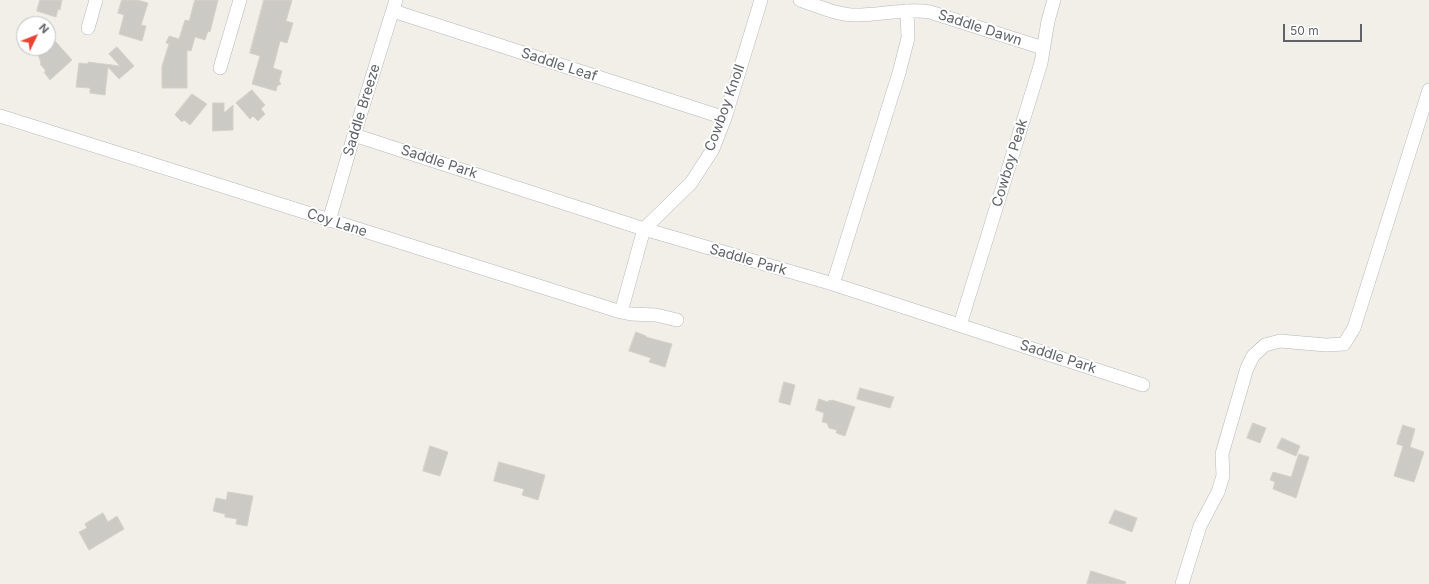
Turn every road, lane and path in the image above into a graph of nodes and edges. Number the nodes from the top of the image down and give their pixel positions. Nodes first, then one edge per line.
1 (96, 0) edge
2 (240, 0) edge
3 (761, 0) edge
4 (800, 0) edge
5 (1054, 0) edge
6 (394, 6) edge
7 (907, 11) junction
8 (88, 28) dead end
9 (1043, 48) junction
10 (220, 68) dead end
11 (1429, 90) edge
12 (0, 116) edge
13 (725, 118) junction
14 (354, 135) junction
15 (328, 220) junction
16 (644, 229) junction
17 (833, 284) junction
18 (621, 312) junction
19 (677, 320) dead end
20 (960, 325) junction
21 (1144, 384) dead end
22 (1182, 584) edge

1 - 8 street
2 - 10 street
3 - 13 street, Cowboy Knoll
4 - 7 street, Saddle Dawn
5 - 9 street, Cowboy Peak
6 - 13 street, Saddle Leaf
6 - 14 street, Saddle Breeze
7 - 9 street, Saddle Dawn
7 - 17 street
9 - 20 street, Cowboy Peak
11 - 22 street
12 - 15 street, Coy Lane
13 - 16 street, Cowboy Knoll
14 - 15 street, Saddle Breeze
14 - 16 street, Saddle Park
15 - 18 street, Coy Lane
16 - 17 street, Saddle Park
16 - 18 street
17 - 20 street, Saddle Park
18 - 19 street, Coy Lane
20 - 21 street, Saddle Park

